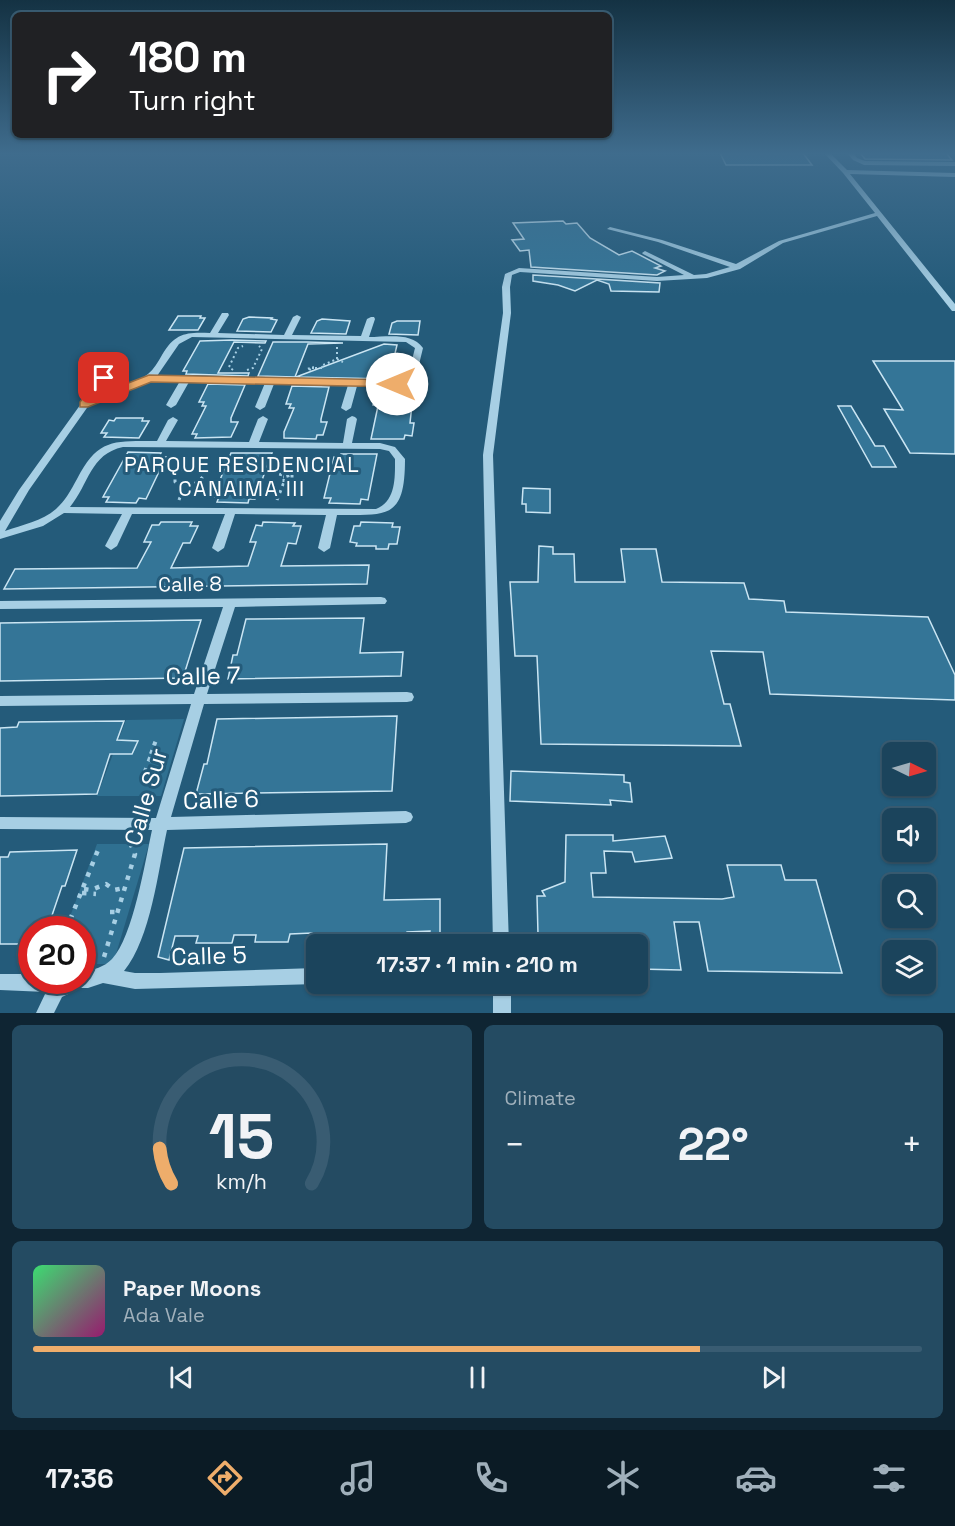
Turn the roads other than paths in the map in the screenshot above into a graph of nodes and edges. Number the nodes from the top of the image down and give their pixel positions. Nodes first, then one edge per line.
1 (867, 200) edge
2 (878, 214) junction
3 (610, 229) dead end
4 (645, 253) dead end
5 (737, 267) junction
6 (694, 278) junction
7 (955, 309) edge
8 (225, 315) dead end
9 (297, 317) dead end
10 (371, 319) dead end
11 (213, 335) junction
12 (287, 337) junction
13 (364, 339) junction
14 (104, 378) dead end
15 (149, 378) junction
16 (185, 381) junction
17 (270, 382) junction
18 (353, 384) junction
19 (84, 404) junction
20 (171, 405) dead end
21 (260, 407) dead end
22 (346, 408) dead end
23 (262, 419) dead end
24 (352, 419) dead end
25 (173, 420) dead end
26 (160, 444) junction
27 (253, 445) junction
28 (347, 446) junction
29 (61, 510) junction
30 (128, 512) junction
31 (231, 512) junction
32 (332, 512) junction
33 (0, 530) edge
34 (0, 536) edge
35 (111, 546) dead end
36 (218, 548) dead end
37 (324, 548) dead end
38 (381, 601) dead end
39 (230, 603) junction
40 (0, 605) edge
41 (407, 696) dead end
42 (200, 699) junction
43 (0, 701) edge
44 (406, 817) dead end
45 (0, 823) edge
46 (162, 824) junction
47 (501, 934) edge
48 (103, 969) junction
49 (96, 973) edge
50 (306, 976) edge
51 (0, 982) edge
52 (18, 982) edge
53 (55, 994) edge
54 (502, 994) edge
55 (45, 1013) edge
56 (502, 1013) edge

1 - 2 street
2 - 5 street
2 - 7 street
3 - 5 street
4 - 6 street
5 - 6 street
6 - 47 street
8 - 11 street
9 - 12 street
10 - 13 street
11 - 12 street
11 - 15 street
12 - 13 street
13 - 18 street
14 - 19 street
15 - 16 street
15 - 19 street
16 - 17 street
16 - 20 street
17 - 18 street
17 - 21 street
18 - 22 street
19 - 33 street
23 - 27 street
24 - 28 street
25 - 26 street
26 - 27 street
26 - 29 street
27 - 28 street
28 - 32 street
29 - 30 street
29 - 34 street
30 - 31 street
30 - 35 street
31 - 32 street
31 - 36 street
32 - 37 street
38 - 39 street, Calle 8
39 - 40 street, Calle 8
39 - 42 street, Calle Sur
41 - 42 street, Calle 7
42 - 43 street, Calle 7
42 - 46 street, Calle Sur
44 - 46 street, Calle 6
45 - 46 street, Calle 6
46 - 48 street, Calle Sur
48 - 49 street, Calle Sur
48 - 50 street, Calle 5
51 - 52 street
53 - 55 street
54 - 56 street

